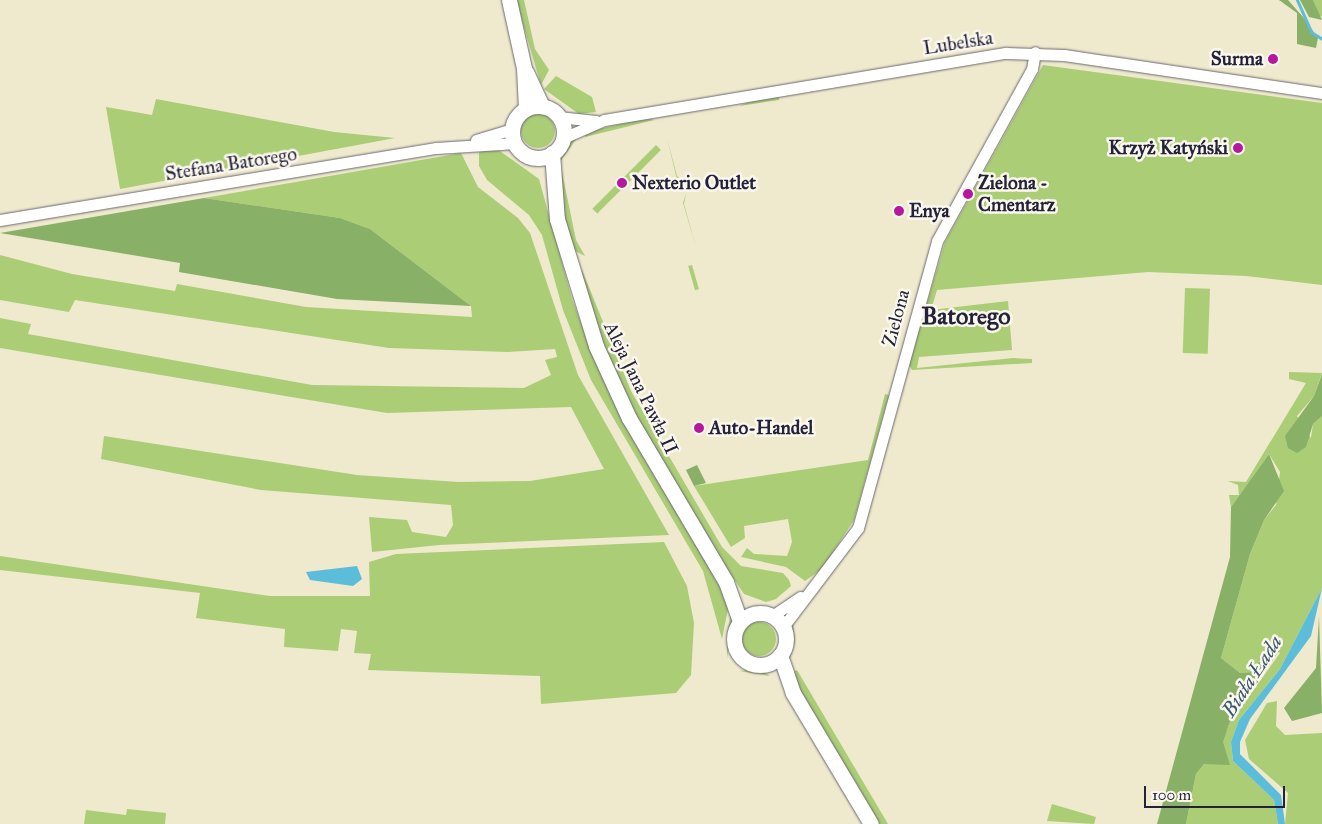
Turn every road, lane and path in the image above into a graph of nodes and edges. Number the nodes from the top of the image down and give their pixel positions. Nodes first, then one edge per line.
1 (510, 0) edge
2 (1035, 52) junction
3 (524, 68) junction
4 (1322, 92) edge
5 (542, 107) junction
6 (526, 109) junction
7 (558, 116) junction
8 (600, 121) junction
9 (514, 136) junction
10 (563, 138) junction
11 (552, 153) junction
12 (532, 156) junction
13 (552, 197) junction
14 (0, 220) edge
15 (726, 582) junction
16 (756, 613) junction
17 (740, 622) junction
18 (777, 622) junction
19 (773, 659) junction
20 (871, 824) edge

1 - 3 main road
2 - 4 street, Lubelska
2 - 8 street, Lubelska
2 - 18 street, Zielona
3 - 5 main road
3 - 6 main road
5 - 6 main road
5 - 7 main road
6 - 9 main road
7 - 8 street, Lubelska
7 - 10 main road
8 - 10 street, Lubelska
9 - 12 main road
9 - 14 street, Stefana Batorego
10 - 11 main road
11 - 12 main road
11 - 13 main road, Aleja Jana Pawła II
12 - 13 main road, Aleja Jana Pawła II
13 - 15 main road, Aleja Jana Pawła II
15 - 16 main road, Aleja Jana Pawła II
15 - 17 main road, Aleja Jana Pawła II
16 - 17 main road
16 - 18 main road
17 - 19 main road
18 - 19 main road
19 - 20 main road

